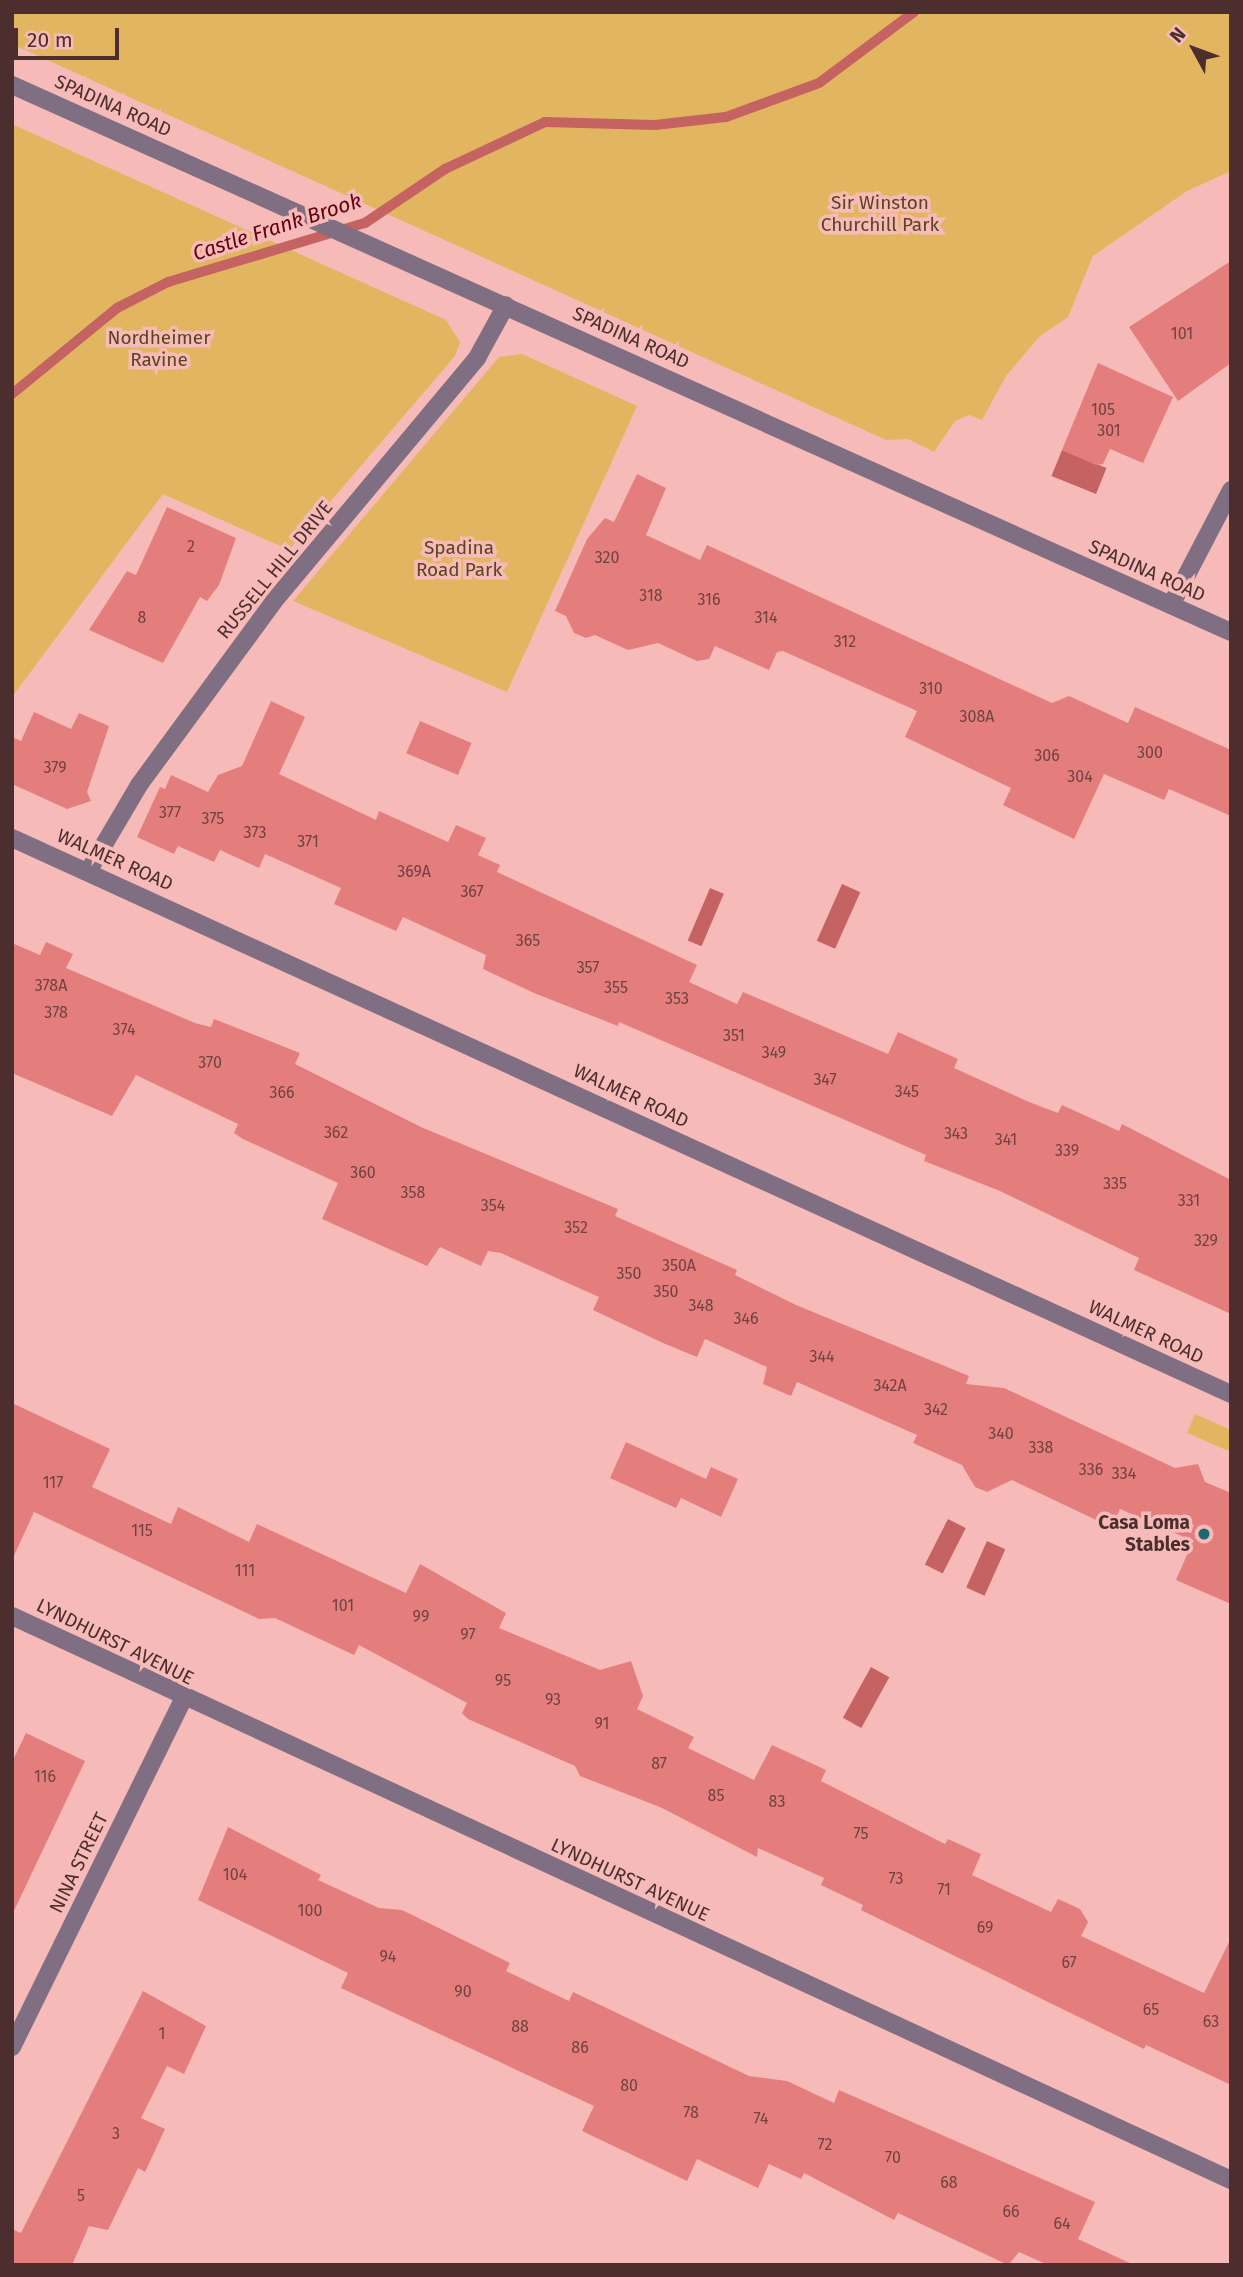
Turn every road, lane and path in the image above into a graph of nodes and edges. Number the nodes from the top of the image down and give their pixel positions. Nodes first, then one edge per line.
1 (12, 85) edge
2 (506, 304) junction
3 (1231, 490) edge
4 (1171, 605) junction
5 (1231, 632) edge
6 (12, 838) edge
7 (89, 870) junction
8 (1231, 1394) edge
9 (12, 1616) edge
10 (184, 1698) junction
11 (12, 2048) edge
12 (1231, 2180) edge

1 - 2 street, SPADINA ROAD
2 - 4 street, SPADINA ROAD
2 - 7 street, RUSSELL HILL DRIVE
3 - 4 street
4 - 5 street, SPADINA ROAD
6 - 7 street, WALMER ROAD
7 - 8 street, WALMER ROAD
9 - 10 street, LYNDHURST AVENUE
10 - 11 street, NINA STREET
10 - 12 street, LYNDHURST AVENUE

